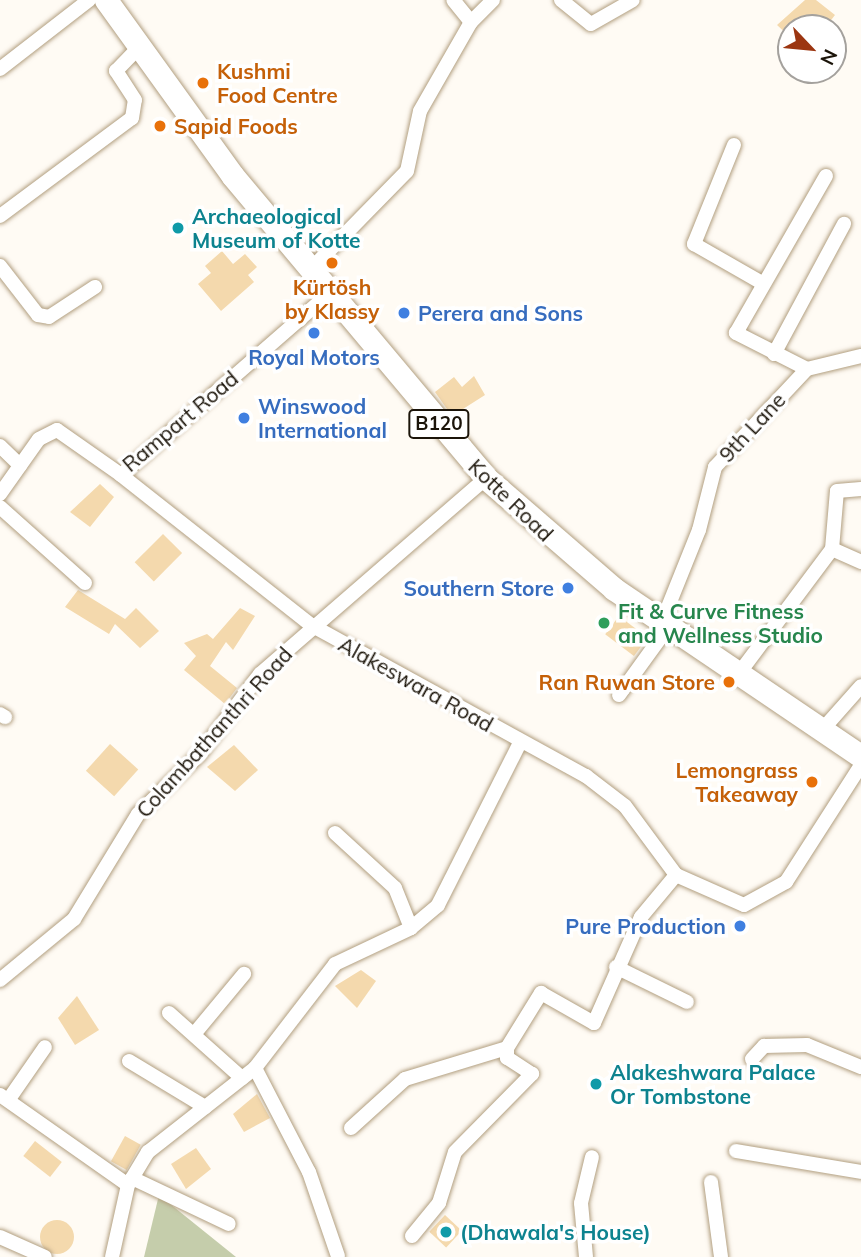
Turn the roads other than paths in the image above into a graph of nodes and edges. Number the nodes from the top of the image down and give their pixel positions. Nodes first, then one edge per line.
1 (89, 0) edge
2 (106, 0) edge
3 (453, 0) edge
4 (493, 0) edge
5 (561, 0) edge
6 (633, 0) edge
7 (471, 22) junction
8 (140, 46) junction
9 (0, 69) edge
10 (734, 145) dead end
11 (826, 176) dead end
12 (0, 216) edge
13 (844, 223) dead end
14 (0, 266) edge
15 (313, 267) junction
16 (762, 283) junction
17 (94, 287) dead end
18 (334, 289) junction
19 (774, 354) junction
20 (861, 356) edge
21 (807, 369) junction
22 (0, 446) edge
23 (20, 464) junction
24 (121, 475) junction
25 (486, 478) junction
26 (861, 489) edge
27 (0, 494) edge
28 (0, 507) edge
29 (832, 549) junction
30 (861, 562) edge
31 (85, 583) dead end
32 (666, 624) junction
33 (311, 625) junction
34 (740, 672) junction
35 (861, 686) edge
36 (619, 695) dead end
37 (823, 729) junction
38 (520, 743) junction
39 (861, 756) edge
40 (861, 765) edge
41 (335, 833) dead end
42 (676, 875) junction
43 (411, 928) junction
44 (616, 967) junction
45 (244, 974) dead end
46 (0, 980) edge
47 (687, 1002) dead end
48 (169, 1013) dead end
49 (195, 1033) junction
50 (45, 1047) dead end
51 (507, 1048) junction
52 (752, 1059) dead end
53 (129, 1061) dead end
54 (861, 1067) edge
55 (256, 1068) junction
56 (242, 1078) junction
57 (4, 1097) edge
58 (205, 1107) junction
59 (351, 1128) dead end
60 (736, 1151) dead end
61 (592, 1157) dead end
62 (861, 1172) edge
63 (130, 1182) junction
64 (711, 1182) dead end
65 (229, 1224) dead end
66 (412, 1236) dead end
67 (0, 1237) edge
68 (338, 1256) edge
69 (46, 1257) edge
70 (112, 1257) edge
71 (586, 1257) edge
72 (721, 1257) edge

1 - 9 street
2 - 8 main road, Kotte Road / B120
3 - 7 street
4 - 7 street
5 - 6 street
7 - 15 street
8 - 12 street
8 - 15 main road, Kotte Road / B120
10 - 16 street
11 - 16 street
13 - 19 street
14 - 17 street
15 - 18 main road, Kotte Road / B120
16 - 19 street
18 - 24 street, Rampart Road
18 - 25 main road, Kotte Road / B120
19 - 21 street
20 - 21 street
21 - 32 street, 9th Lane
22 - 23 street
23 - 24 street, Rampart Road
23 - 27 street, Rampart Road
24 - 33 street, Alakeswara Road
25 - 32 main road, Kotte Road / B120
25 - 33 street, Colambathanthri Road
26 - 29 street
28 - 31 street
29 - 30 street
29 - 34 street
32 - 34 main road, Kotte Road / B120
32 - 36 street, 9th Lane
33 - 38 street, Alakeswara Road
33 - 46 street, Colambathanthri Road
34 - 37 main road, Kotte Road / B120
35 - 37 street
37 - 39 main road, Kotte Road / B120
38 - 42 street, Alakeswara Road
38 - 43 street
40 - 42 street, Alakeswara Road
41 - 43 street
42 - 44 street
43 - 55 street
44 - 47 street
44 - 51 street
45 - 49 street
48 - 49 street
49 - 56 street
50 - 57 street
51 - 59 street
51 - 66 street
52 - 54 street
53 - 58 street
55 - 56 street
55 - 68 street
56 - 58 street
57 - 63 street
58 - 63 street
60 - 62 street
61 - 71 street
63 - 65 street
63 - 70 street
64 - 72 street
67 - 69 street

